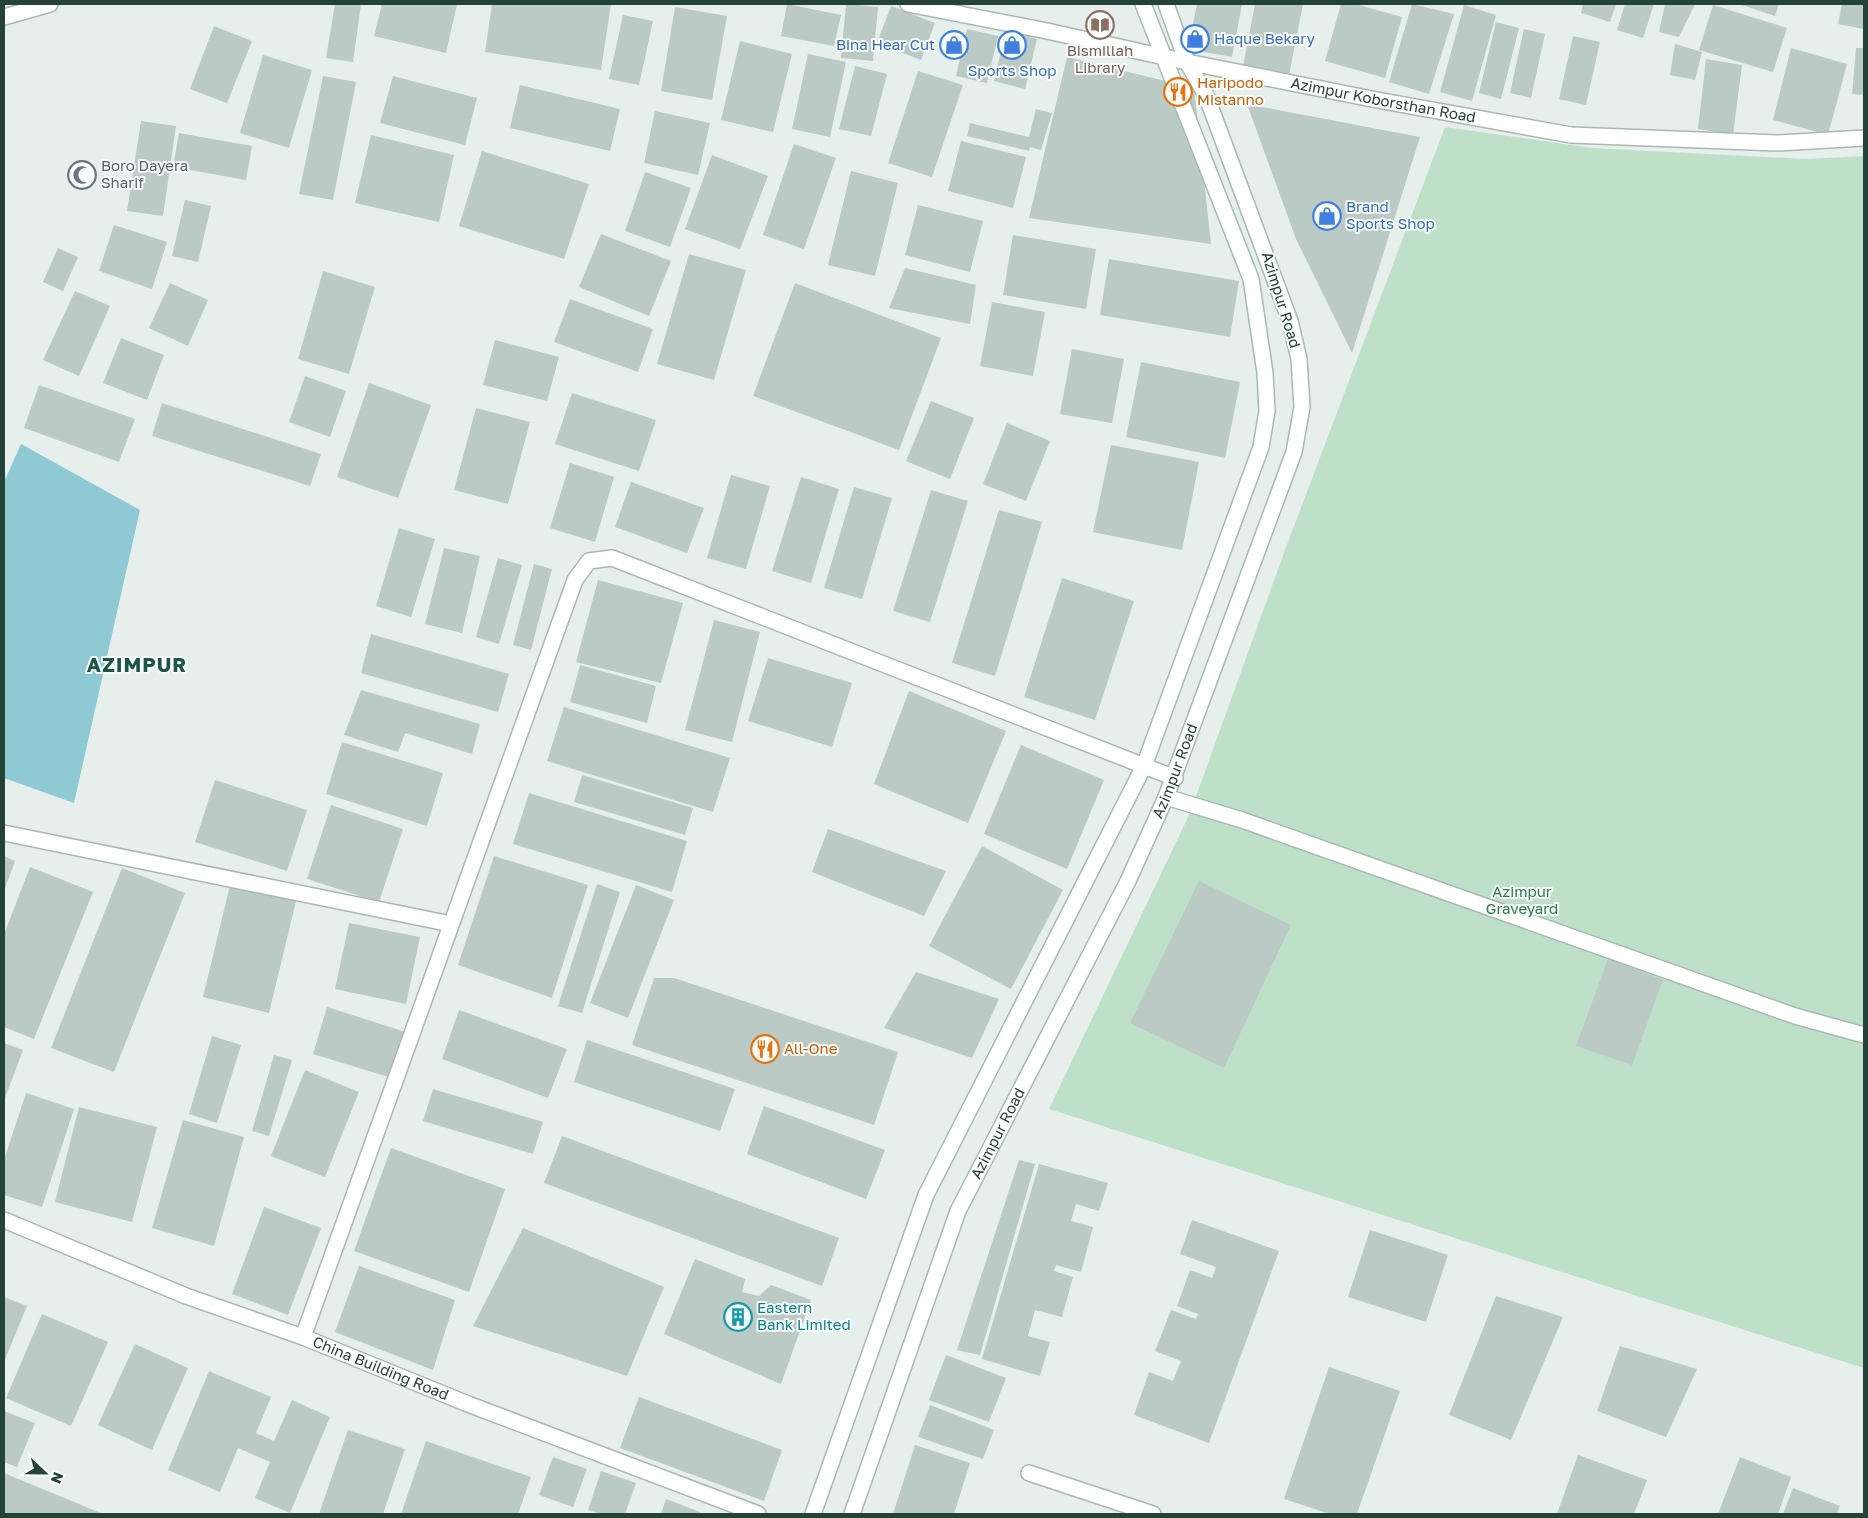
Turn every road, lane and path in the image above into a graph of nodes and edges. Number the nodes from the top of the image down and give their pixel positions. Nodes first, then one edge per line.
1 (50, 4) edge
2 (908, 4) edge
3 (1143, 4) edge
4 (1166, 4) edge
5 (4, 17) edge
6 (1163, 56) junction
7 (1187, 62) junction
8 (1864, 138) edge
9 (1144, 766) junction
10 (1175, 778) junction
11 (1166, 797) junction
12 (4, 833) edge
13 (451, 924) junction
14 (1864, 1035) edge
15 (4, 1220) edge
16 (303, 1337) junction
17 (1029, 1473) dead end
18 (758, 1514) edge
19 (813, 1514) edge
20 (852, 1514) edge
21 (1153, 1514) edge

1 - 5 street
2 - 6 street, Azimpur Koborsthan Road
3 - 6 street, Azimpur Road
4 - 7 street, Azimpur Road
6 - 7 street, Azimpur Koborsthan Road
6 - 9 street, Azimpur Road
7 - 8 street, Azimpur Koborsthan Road
7 - 10 street, Azimpur Road
9 - 10 street
9 - 13 street
9 - 19 street, Azimpur Road
10 - 11 street, Azimpur Road
11 - 14 street
11 - 20 street, Azimpur Road
12 - 13 street
13 - 16 street
15 - 16 street, China Building Road
16 - 18 street, China Building Road
17 - 21 street

